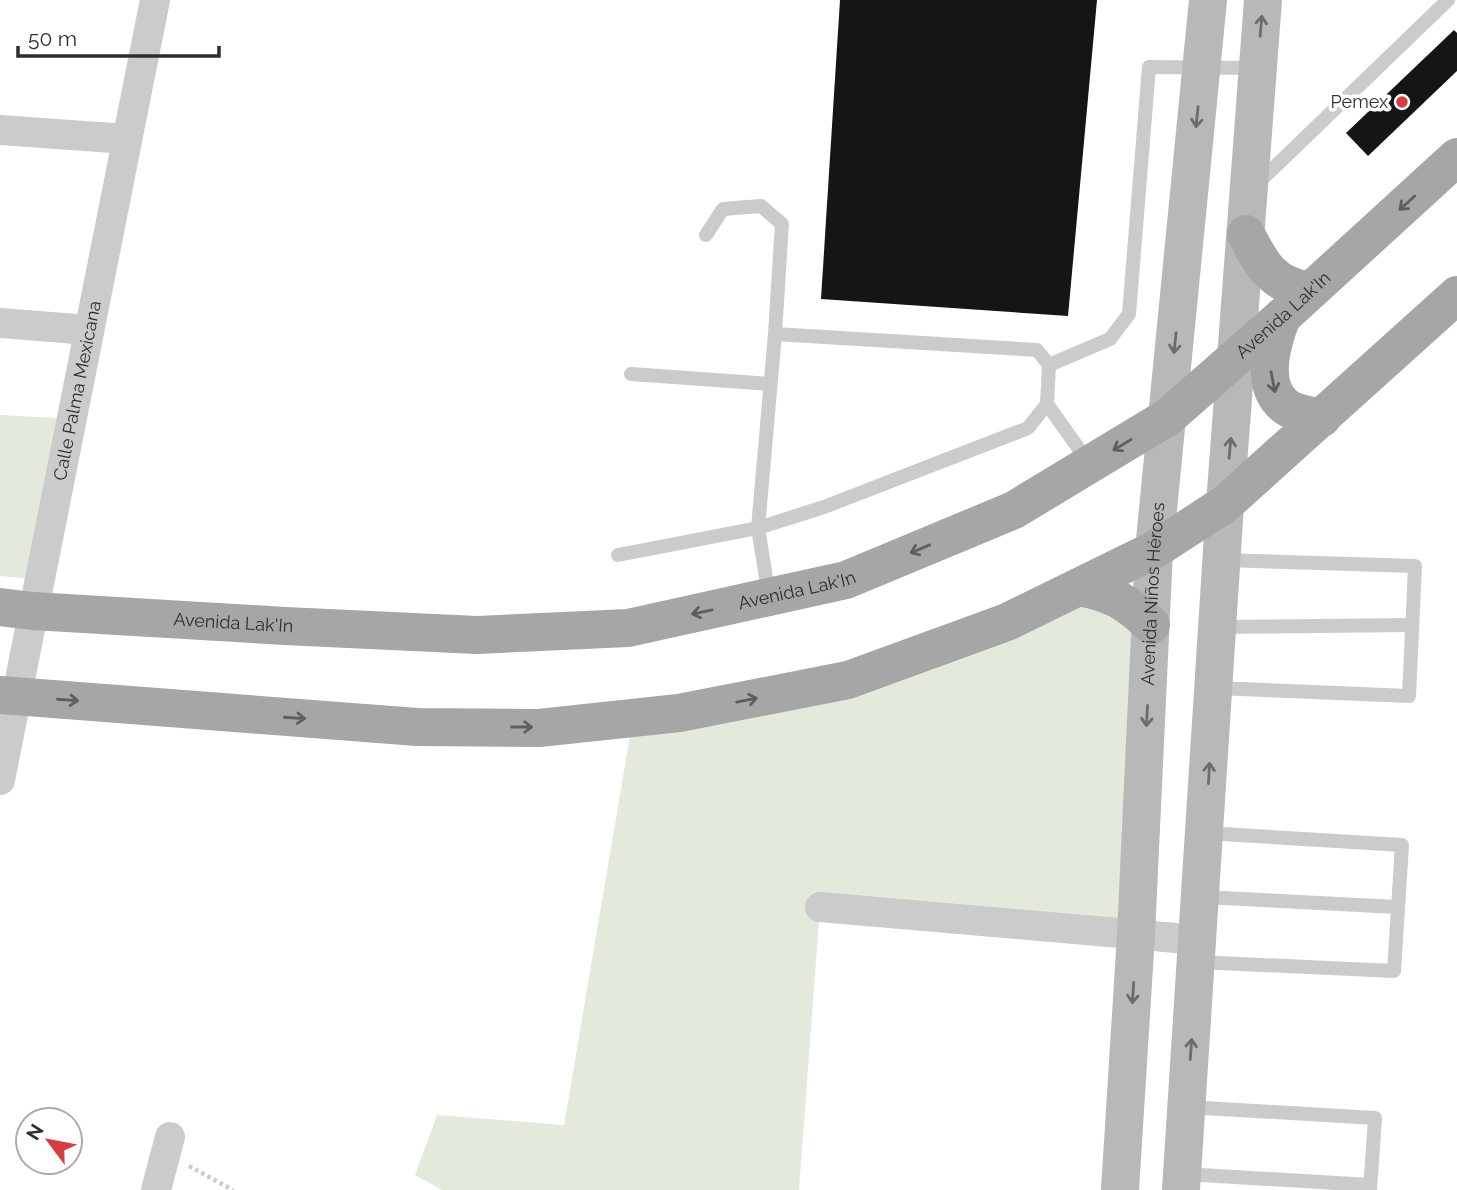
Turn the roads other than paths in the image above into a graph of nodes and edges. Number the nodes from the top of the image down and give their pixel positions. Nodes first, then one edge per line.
1 (155, 0) edge
2 (1208, 0) edge
3 (1263, 0) edge
4 (1448, 0) edge
5 (1202, 66) junction
6 (1258, 68) junction
7 (0, 130) edge
8 (127, 139) junction
9 (1457, 157) edge
10 (1249, 192) junction
11 (1246, 234) junction
12 (706, 235) dead end
13 (1310, 291) junction
14 (1457, 295) edge
15 (1282, 317) junction
16 (0, 323) edge
17 (89, 330) junction
18 (775, 334) junction
19 (1237, 357) junction
20 (1049, 365) junction
21 (631, 374) dead end
22 (771, 384) junction
23 (1047, 404) junction
24 (1168, 417) junction
25 (1322, 418) junction
26 (1090, 464) junction
27 (1225, 504) junction
28 (758, 528) junction
29 (1154, 550) junction
30 (618, 555) dead end
31 (1222, 560) junction
32 (1079, 587) junction
33 (770, 597) junction
34 (17, 609) edge
35 (1151, 625) junction
36 (1412, 625) junction
37 (1218, 627) junction
38 (1214, 688) junction
39 (8, 696) edge
40 (0, 780) edge
41 (1206, 834) junction
42 (1202, 897) junction
43 (820, 907) dead end
44 (1398, 907) junction
45 (1136, 934) junction
46 (1198, 951) junction
47 (1187, 1107) junction
48 (168, 1146) road end
49 (1182, 1182) edge
50 (1370, 1187) edge
51 (156, 1190) edge
52 (1120, 1190) edge

1 - 8 street, Calle Palma Mexicana
2 - 5 main road, Avenida Niños Héroes
6 -> 3 main road
4 - 10 lane
5 - 6 lane
5 - 20 lane
5 -> 24 main road, Avenida Niños Héroes
6 - 10 main road
7 - 8 street
8 - 17 street, Calle Palma Mexicana
9 -> 13 main road, Avenida Lak'In
10 - 11 main road
11 - 13 main road
11 - 19 main road
12 - 18 lane
13 - 15 main road, Avenida Lak'In
14 - 25 main road
15 - 19 main road, Avenida Lak'In
15 -> 25 main road
16 - 17 street
17 - 34 street, Calle Palma Mexicana
18 - 20 lane
18 - 22 lane
19 - 24 main road, Avenida Lak'In
27 -> 19 main road
20 - 23 lane
21 - 22 lane
22 - 28 lane
23 - 26 lane
23 - 28 lane
24 -> 26 main road, Avenida Lak'In
24 - 29 main road, Avenida Niños Héroes
25 - 27 main road
26 -> 33 main road, Avenida Lak'In
27 - 29 main road
27 - 31 main road
28 - 30 lane
28 - 33 lane
29 - 32 main road
29 - 35 main road, Avenida Niños Héroes
31 - 36 lane
31 - 37 main road
32 - 35 main road
39 -> 32 main road
33 -> 34 main road, Avenida Lak'In
34 - 39 street, Calle Palma Mexicana
35 -> 45 main road, Avenida Niños Héroes
36 - 37 lane
36 - 38 lane
37 - 38 main road
41 -> 38 main road
39 - 40 street, Calle Palma Mexicana
41 - 42 main road
41 - 44 lane
42 - 44 lane
42 - 46 main road
43 - 45 street
44 - 46 lane
45 - 46 street
45 -> 52 main road, Avenida Niños Héroes
47 -> 46 main road
47 - 49 main road
47 - 50 lane
48 - 51 street
49 - 50 lane

